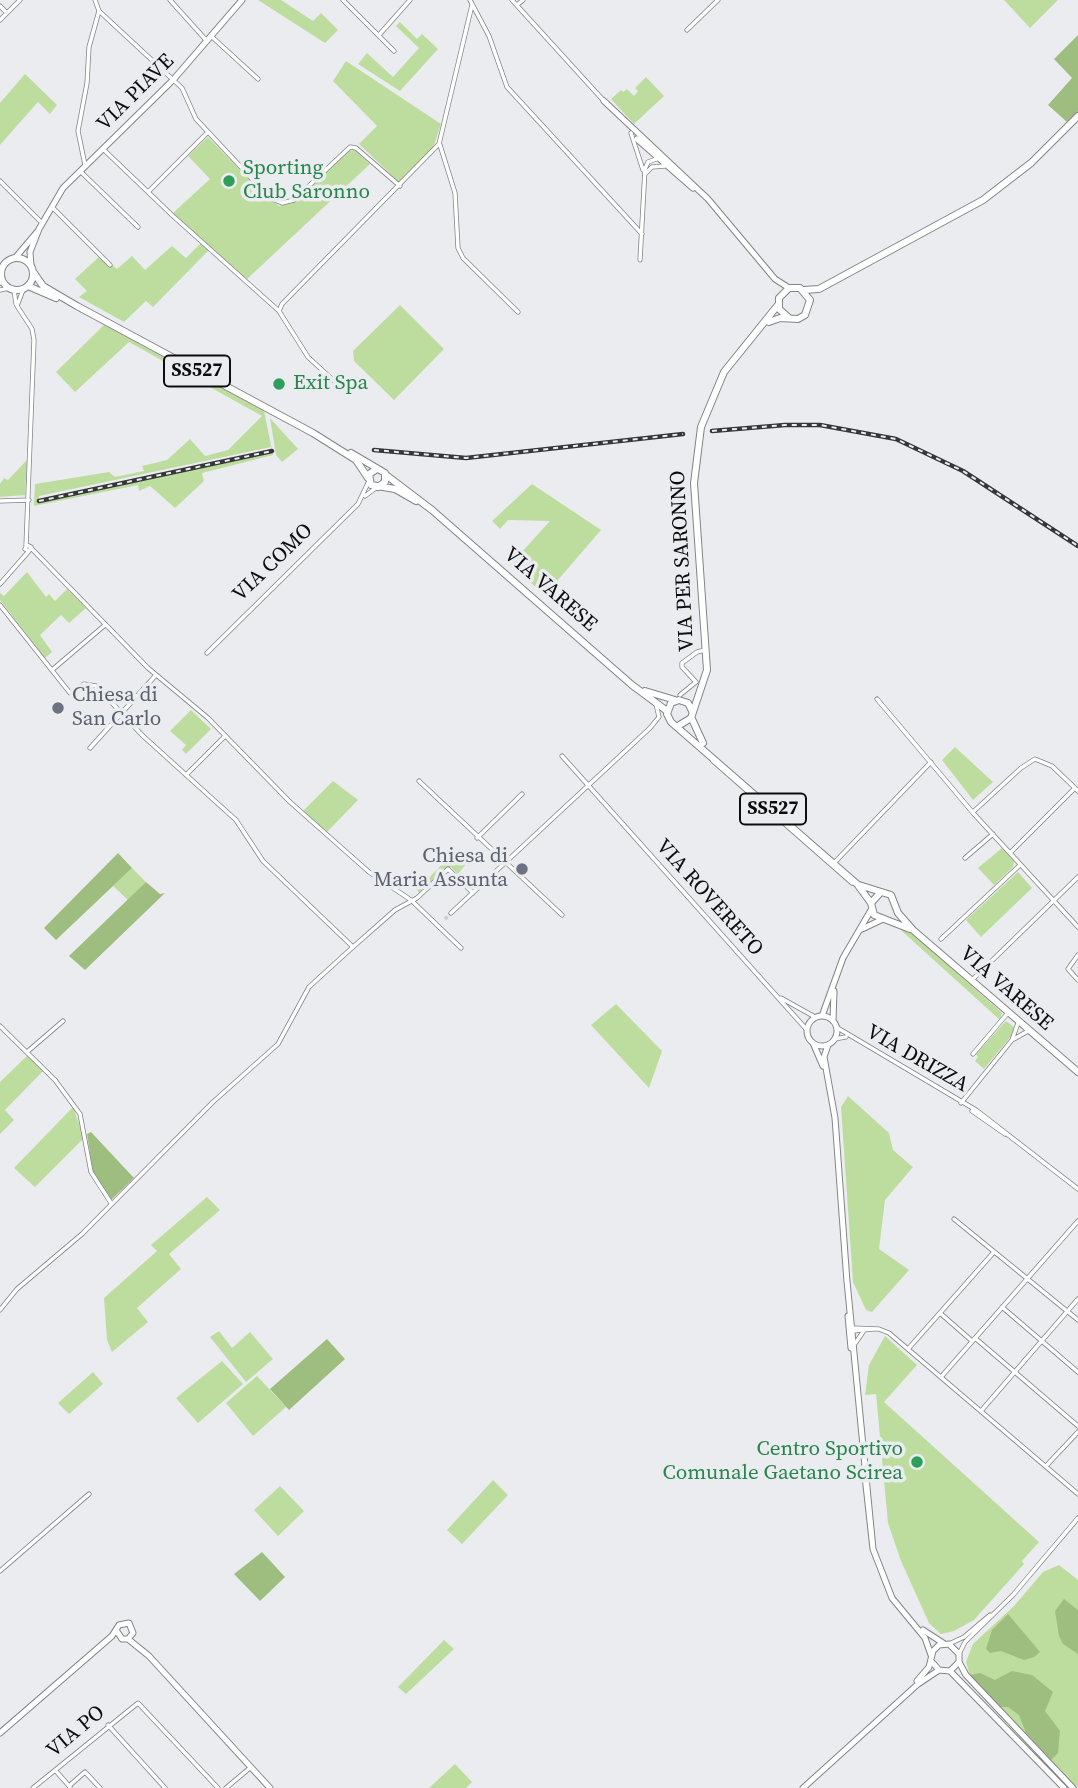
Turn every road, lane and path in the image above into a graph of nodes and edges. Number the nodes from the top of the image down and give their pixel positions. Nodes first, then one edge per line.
1 (20, 0) edge
2 (95, 0) edge
3 (170, 0) edge
4 (242, 0) edge
5 (343, 0) edge
6 (410, 0) edge
7 (512, 0) edge
8 (523, 0) edge
9 (718, 0) edge
10 (471, 3) edge
11 (517, 5) junction
12 (0, 6) edge
13 (99, 11) junction
14 (7, 13) junction
15 (0, 20) edge
16 (687, 30) dead end
17 (378, 35) junction
18 (209, 38) junction
19 (394, 51) dead end
20 (258, 79) dead end
21 (173, 80) junction
22 (604, 101) joint
23 (617, 116) junction
24 (1078, 116) edge
25 (208, 132) junction
26 (631, 133) junction
27 (439, 144) junction
28 (103, 149) junction
29 (84, 153) junction
30 (92, 159) junction
31 (659, 159) junction
32 (665, 166) junction
33 (83, 169) junction
34 (645, 178) junction
35 (0, 181) edge
36 (400, 187) junction
37 (148, 192) junction
38 (704, 196) junction
39 (51, 206) junction
40 (41, 226) junction
41 (138, 227) dead end
42 (642, 234) junction
43 (12, 259) junction
44 (0, 260) edge
45 (640, 260) dead end
46 (110, 265) dead end
47 (33, 270) junction
48 (1, 277) edge
49 (775, 279) junction
50 (26, 288) junction
51 (789, 288) junction
52 (11, 289) junction
53 (819, 289) junction
54 (0, 290) edge
55 (804, 290) junction
56 (779, 301) junction
57 (810, 304) junction
58 (77, 306) junction
59 (279, 311) junction
60 (518, 312) dead end
61 (789, 318) junction
62 (764, 325) junction
63 (34, 350) junction
64 (334, 381) dead end
65 (318, 437) junction
66 (377, 469) junction
67 (386, 475) junction
68 (368, 478) junction
69 (377, 487) junction
70 (363, 497) junction
71 (0, 500) edge
72 (29, 500) junction
73 (444, 520) junction
74 (29, 548) junction
75 (0, 583) edge
76 (0, 604) edge
77 (105, 625) junction
78 (705, 650) junction
79 (207, 653) dead end
80 (52, 670) junction
81 (156, 675) junction
82 (632, 685) junction
83 (700, 688) junction
84 (647, 696) junction
85 (679, 698) junction
86 (877, 699) dead end
87 (122, 714) junction
88 (667, 715) junction
89 (692, 715) junction
90 (655, 723) junction
91 (678, 726) junction
92 (225, 736) junction
93 (90, 748) dead end
94 (562, 756) dead end
95 (713, 756) junction
96 (931, 761) junction
97 (186, 775) junction
98 (419, 781) dead end
99 (588, 786) junction
100 (1077, 789) edge
101 (522, 794) dead end
102 (973, 812) junction
103 (993, 834) junction
104 (477, 838) junction
105 (1010, 853) junction
106 (965, 858) dead end
107 (834, 863) junction
108 (504, 864) junction
109 (1020, 865) junction
110 (1078, 877) edge
111 (858, 884) junction
112 (473, 893) junction
113 (880, 893) junction
114 (411, 900) junction
115 (1054, 901) junction
116 (871, 907) junction
117 (897, 909) junction
118 (451, 913) tunnel mouth
119 (562, 915) dead end
120 (445, 919) tunnel mouth
121 (886, 919) junction
122 (439, 925) junction
123 (1078, 927) edge
124 (913, 930) junction
125 (860, 931) junction
126 (941, 939) dead end
127 (353, 947) junction
128 (461, 948) dead end
129 (1078, 956) edge
130 (1078, 980) edge
131 (835, 981) junction
132 (970, 982) junction
133 (776, 995) junction
134 (1007, 1014) junction
135 (822, 1016) junction
136 (815, 1017) junction
137 (63, 1021) dead end
138 (1018, 1023) junction
139 (835, 1024) junction
140 (0, 1026) edge
141 (807, 1030) junction
142 (1028, 1031) junction
143 (848, 1037) junction
144 (834, 1039) junction
145 (1012, 1040) junction
146 (813, 1043) junction
147 (828, 1045) junction
148 (27, 1052) junction
149 (973, 1054) dead end
150 (1078, 1072) edge
151 (832, 1096) junction
152 (961, 1102) junction
153 (1078, 1189) edge
154 (111, 1203) junction
155 (954, 1219) dead end
156 (1078, 1221) edge
157 (994, 1252) junction
158 (1027, 1279) junction
159 (847, 1282) junction
160 (1078, 1299) edge
161 (1002, 1307) junction
162 (0, 1310) edge
163 (1068, 1311) junction
164 (940, 1313) junction
165 (1078, 1320) edge
166 (875, 1328) junction
167 (854, 1329) junction
168 (864, 1331) junction
169 (974, 1340) junction
170 (1042, 1341) junction
171 (855, 1345) junction
172 (908, 1349) junction
173 (1015, 1372) junction
174 (1078, 1372) edge
175 (856, 1376) junction
176 (941, 1377) junction
177 (981, 1412) junction
178 (1078, 1426) edge
179 (1078, 1433) edge
180 (1045, 1466) junction
181 (89, 1494) dead end
182 (1078, 1494) edge
183 (1078, 1518) edge
184 (0, 1571) edge
185 (887, 1588) junction
186 (1013, 1595) junction
187 (116, 1630) junction
188 (133, 1633) junction
189 (125, 1639) junction
190 (103, 1643) junction
191 (946, 1644) junction
192 (959, 1654) junction
193 (149, 1656) junction
194 (931, 1658) junction
195 (959, 1662) junction
196 (939, 1670) junction
197 (950, 1671) junction
198 (887, 1710) junction
199 (108, 1725) junction
200 (0, 1733) edge
201 (251, 1767) junction
202 (55, 1770) junction
203 (70, 1787) edge
204 (33, 1788) edge
205 (100, 1788) edge
206 (165, 1788) edge
207 (218, 1788) edge
208 (226, 1788) edge
209 (270, 1788) edge
210 (803, 1788) edge
211 (1064, 1788) edge
212 (1073, 1788) edge

1 - 14 street
2 - 13 street
3 - 18 street
4 - 18 street, VIA PIAVE
5 - 17 street
6 - 17 street
7 - 11 street
8 - 11 street
9 - 16 street
10 - 27 street
10 - 42 street
11 - 22 street
12 - 14 street
13 - 21 street
13 - 29 street
14 - 15 street
17 - 19 street
18 - 20 street
18 - 21 street, VIA PIAVE
21 - 25 street
21 - 28 street, VIA PIAVE
22 - 23 street
23 - 26 street
23 - 31 street
24 - 53 main road
25 - 36 street
25 - 37 street
26 - 31 street
26 - 34 street
27 - 36 street
27 - 60 street
28 - 30 street, VIA PIAVE
28 - 37 street
29 - 30 street
29 - 33 street
30 - 33 street, VIA PIAVE
31 - 32 street
31 - 34 street
31 - 38 street
32 - 34 street
32 - 38 street
33 - 39 street, VIA PIAVE
33 - 41 street
34 - 42 street
35 - 40 street
36 - 59 street
37 - 59 street
38 - 49 street
39 - 40 street, VIA PIAVE
39 - 46 street
40 - 43 street, VIA PIAVE
40 - 47 street, VIA PIAVE
42 - 45 street
43 - 44 main road
43 - 47 main road
43 - 48 main road
47 - 50 main road
47 - 58 main road, SS527
48 - 52 main road
49 - 51 street
49 - 56 street
50 - 52 main road
50 - 58 main road, SS527
50 - 63 street
51 - 55 main road
51 - 56 main road
52 - 54 street
52 - 63 street
53 - 55 main road
53 - 57 main road
55 - 57 main road
56 - 61 main road
56 - 62 main road, VIA PER SARONNO
57 - 61 main road
58 - 65 main road, SS527
59 - 64 street
61 - 62 main road
62 - 78 main road, VIA PER SARONNO
63 - 72 street
65 - 66 main road, SS527
65 - 68 main road, SS527
66 - 67 main road
66 - 68 main road
67 - 69 main road
67 - 73 main road, VIA VARESE / SS527
68 - 69 main road
68 - 70 street
69 - 70 street, VIA COMO
69 - 73 main road, VIA VARESE / SS527
70 - 79 street, VIA COMO
71 - 72 street
72 - 74 street
73 - 82 main road, VIA VARESE / SS527
74 - 75 street
74 - 77 street
76 - 80 street
77 - 80 street
77 - 81 street
78 - 83 main road, VIA PER SARONNO
78 - 85 street
80 - 87 street
81 - 87 street
81 - 92 street
82 - 84 main road, VIA VARESE / SS527
82 - 85 main road, VIA VARESE / SS527
83 - 85 main road
83 - 89 main road, VIA PER SARONNO
84 - 88 main road, VIA VARESE / SS527
84 - 90 street
85 - 88 main road
85 - 89 main road, SS527
86 - 96 street
87 - 93 street
87 - 97 street
88 - 90 street
88 - 91 main road, SS527
89 - 91 main road
89 - 95 main road, SS527
90 - 99 street
91 - 95 main road, SS527
92 - 97 street
92 - 114 street
94 - 99 street, VIA ROVERETO
95 - 107 main road, SS527
95 - 111 street
96 - 102 street
96 - 107 street
97 - 127 street
98 - 104 street
99 - 108 street
99 - 133 street, VIA ROVERETO
100 - 102 street
100 - 105 street
101 - 104 street
102 - 103 street
103 - 105 street
103 - 106 street
104 - 108 street
105 - 109 street
107 - 111 main road, SS527
108 - 112 street
108 - 119 street
109 - 115 street
109 - 126 street
110 - 115 street
111 - 113 main road, SS527
111 - 116 main road, SS527
112 - 114 street
112 - 118 street
113 - 116 main road
113 - 117 main road, SS527
114 - 122 street
114 - 127 street
115 - 123 street
115 - 132 street
116 - 121 main road, SS527
116 - 125 street
117 - 121 main road
117 - 124 main road, VIA VARESE / SS527
120 - 122 street
121 - 124 main road, VIA VARESE / SS527
121 - 125 street
122 - 128 street
124 - 132 main road, VIA VARESE / SS527
125 - 131 street
127 - 154 street
129 - 130 street
131 - 135 street
131 - 139 street
132 - 134 main road, VIA VARESE / SS527
133 - 136 street
133 - 141 street, VIA ROVERETO
134 - 138 main road, VIA VARESE / SS527
134 - 149 street
135 - 136 street
135 - 139 street
136 - 141 street
137 - 148 street
138 - 142 main road, VIA VARESE / SS527
138 - 145 street
139 - 143 street, VIA DRIZZA
139 - 144 street
140 - 148 street
141 - 146 street
142 - 145 street
142 - 150 main road, VIA VARESE / SS527
143 - 144 street, VIA DRIZZA
143 - 152 street, VIA DRIZZA
144 - 147 street
145 - 152 street
146 - 147 street
146 - 151 street
147 - 151 street
148 - 154 street
151 - 159 street
152 - 153 street, VIA DRIZZA
154 - 162 street
155 - 157 street
156 - 158 street
157 - 158 street
157 - 164 street
158 - 161 street
158 - 163 street
159 - 167 street
159 - 167 street
160 - 163 street
161 - 169 street
161 - 170 street
163 - 165 street
163 - 170 street
164 - 169 street
164 - 172 street
166 - 167 street
166 - 168 street
166 - 172 street
167 - 168 street
167 - 171 street
167 - 175 street
168 - 171 street
169 - 173 street
169 - 176 street
170 - 173 street
170 - 174 street
171 - 175 street
172 - 176 street
173 - 177 street
173 - 178 street
175 - 185 street
176 - 177 street
177 - 180 street
179 - 180 street
180 - 182 street
181 - 184 street
183 - 186 street
185 - 191 street
185 - 194 street
186 - 191 street
186 - 192 street
187 - 188 street
187 - 189 street
187 - 190 street
188 - 189 street
188 - 193 street
189 - 190 street
189 - 193 street
190 - 200 street
191 - 192 street
191 - 194 street
192 - 195 street
193 - 201 street
194 - 196 street
194 - 198 street
195 - 197 street
195 - 212 street
196 - 197 street
196 - 198 street
197 - 211 street
198 - 210 street
199 - 202 street, VIA PO
199 - 206 street
199 - 207 street, VIA PO
201 - 208 street
201 - 209 street
202 - 203 street
202 - 204 street, VIA PO
203 - 205 street

